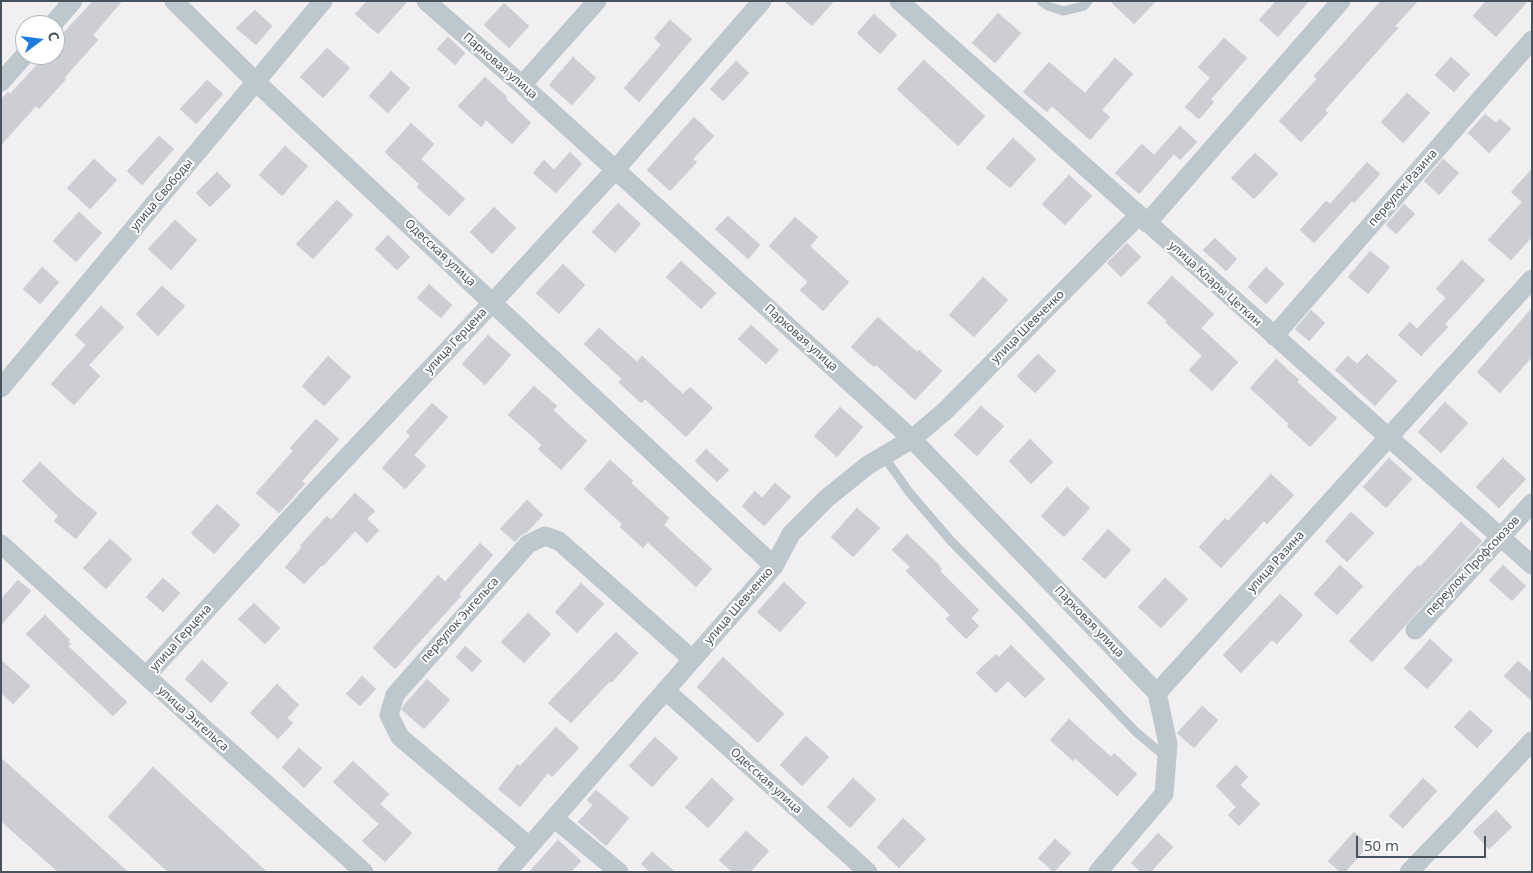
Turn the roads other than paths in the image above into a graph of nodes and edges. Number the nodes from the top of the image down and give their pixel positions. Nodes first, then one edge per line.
1 (73, 1) edge
2 (174, 1) edge
3 (323, 1) edge
4 (426, 1) edge
5 (597, 1) edge
6 (762, 1) edge
7 (899, 1) edge
8 (1041, 1) edge
9 (1088, 1) edge
10 (1341, 1) edge
11 (61, 15) edge
12 (1532, 40) edge
13 (16, 65) edge
14 (1, 82) edge
15 (256, 82) junction
16 (522, 85) junction
17 (615, 170) junction
18 (1143, 219) junction
19 (1532, 279) edge
20 (493, 302) junction
21 (1274, 336) junction
22 (1, 388) edge
23 (1388, 438) junction
24 (912, 439) junction
25 (883, 455) junction
26 (1532, 503) edge
27 (1500, 537) junction
28 (1, 544) edge
29 (1532, 565) edge
30 (774, 566) junction
31 (1415, 630) dead end
32 (692, 659) junction
33 (146, 676) junction
34 (665, 690) junction
35 (1157, 693) junction
36 (1532, 741) edge
37 (1166, 757) junction
38 (554, 818) junction
39 (529, 846) junction
40 (364, 872) edge
41 (507, 872) edge
42 (619, 872) edge
43 (868, 872) edge
44 (1098, 872) edge
45 (1409, 872) edge

1 - 11 street
2 - 15 street, Одесская улица
3 - 15 street, улица Свободы
4 - 16 street, Парковая улица
5 - 16 street
6 - 17 street, улица Герцена
7 - 18 street, улица Клары Цеткин
8 - 9 lane
10 - 18 street, улица Шевченко
12 - 21 street, переулок Разина
13 - 14 street
15 - 20 street, Одесская улица
15 - 22 street, улица Свободы
16 - 17 street, Парковая улица
17 - 20 street, улица Герцена
17 - 24 street, Парковая улица
18 - 21 street, улица Клары Цеткин
18 - 24 street, улица Шевченко
19 - 23 street, улица Разина
20 - 30 street, Одесская улица
20 - 33 street, улица Герцена
21 - 23 street, улица Клары Цеткин
23 - 27 street, улица Клары Цеткин
23 - 35 street, улица Разина
24 - 25 street, улица Шевченко
24 - 35 street, Парковая улица
25 - 30 street, улица Шевченко
25 - 37 lane
26 - 27 street, переулок Профсоюзов
27 - 29 street, улица Клары Цеткин
27 - 31 street, переулок Профсоюзов
28 - 33 street, улица Энгельса
30 - 32 street, улица Шевченко
32 - 34 street, улица Шевченко
32 - 39 street, переулок Энгельса
33 - 40 street, улица Энгельса
34 - 38 street, улица Шевченко
34 - 43 street, Одесская улица
35 - 37 street
36 - 45 street
37 - 44 street
38 - 39 street, улица Шевченко
38 - 42 street
39 - 41 street, улица Шевченко

